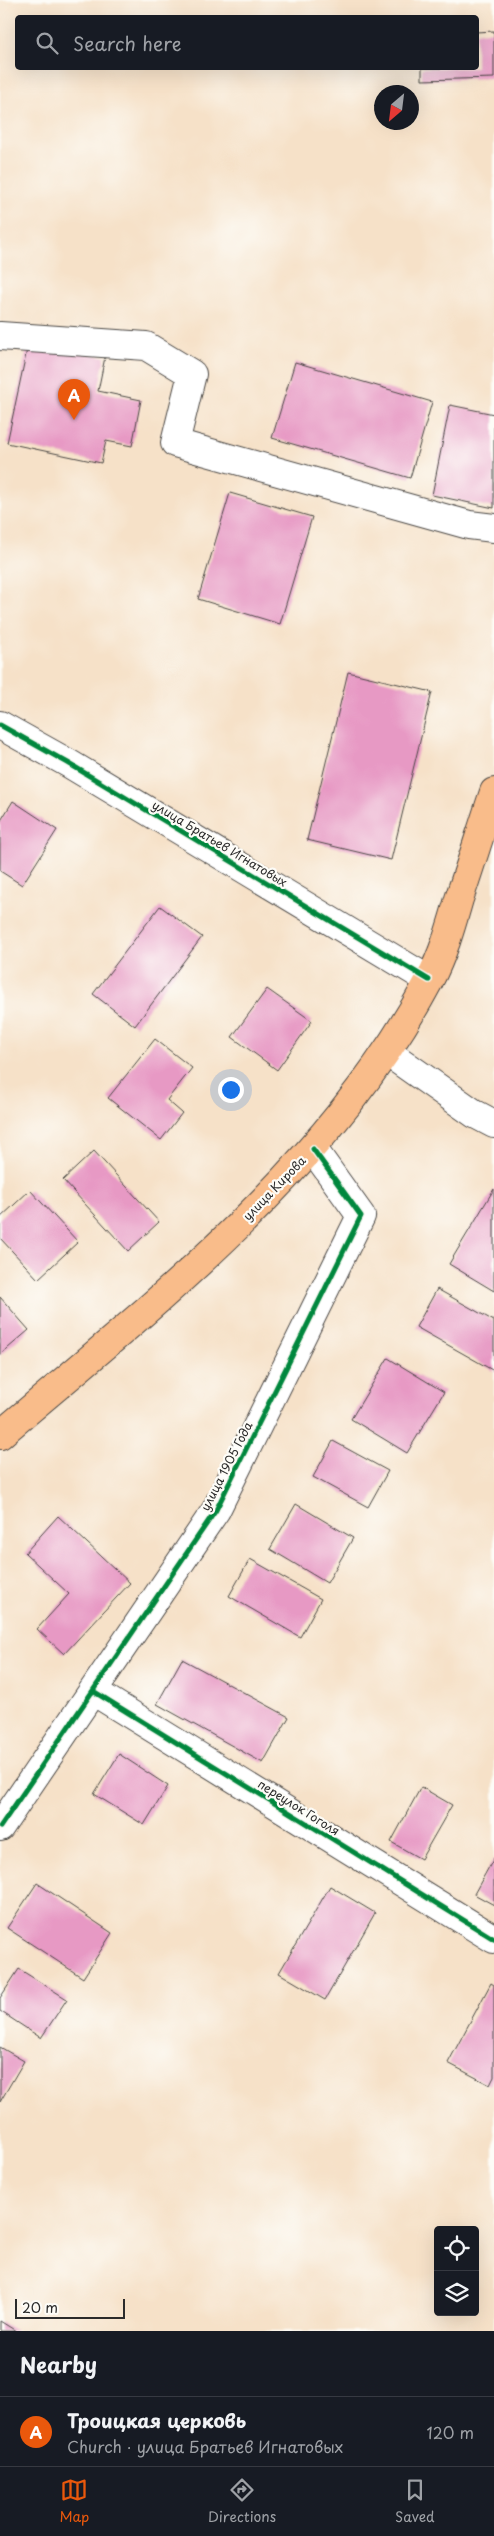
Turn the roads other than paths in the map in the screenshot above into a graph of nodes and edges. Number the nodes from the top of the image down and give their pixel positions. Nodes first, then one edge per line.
1 (0, 336) edge
2 (494, 528) edge
3 (0, 725) edge
4 (494, 792) edge
5 (429, 980) junction
6 (387, 1052) junction
7 (494, 1124) edge
8 (312, 1149) junction
9 (0, 1435) edge
10 (93, 1691) junction
11 (0, 1827) edge
12 (494, 1939) edge

1 - 2 street
3 - 5 street, улица Братьев Игнатовых
4 - 5 main road, улица Кирова
5 - 6 main road, улица Кирова
6 - 7 street
6 - 8 main road, улица Кирова
8 - 9 main road, улица Кирова
8 - 10 street, улица 1905 Года
10 - 11 street, улица 1905 Года
10 - 12 street, переулок Гоголя

